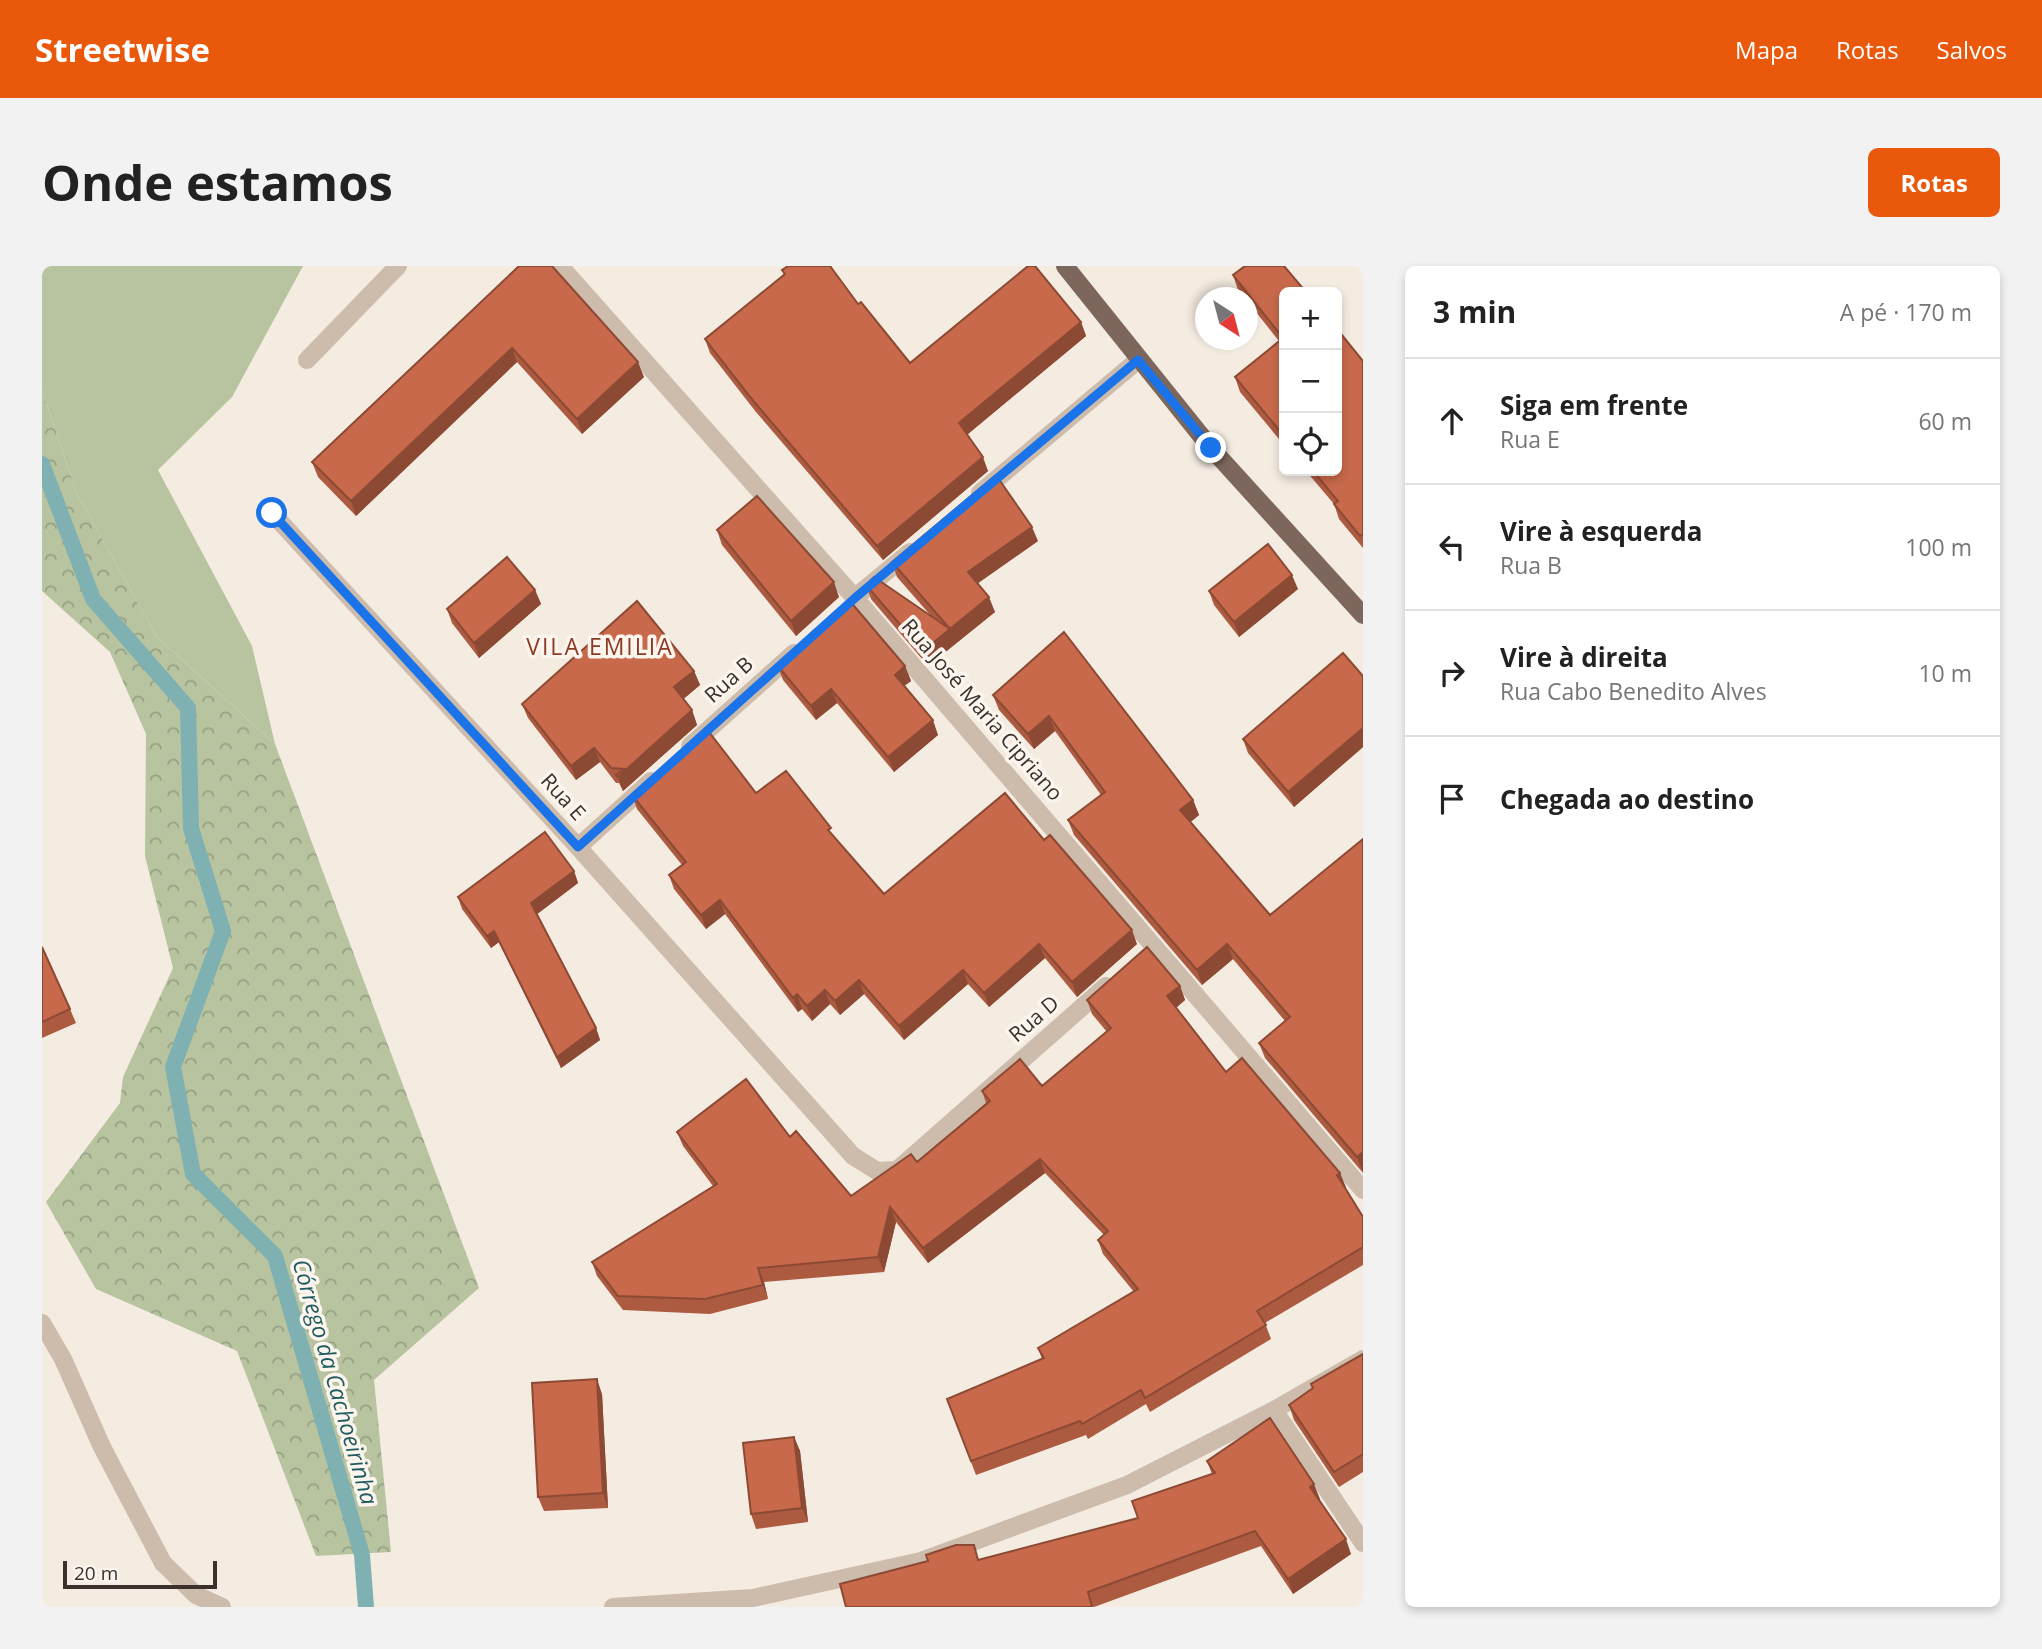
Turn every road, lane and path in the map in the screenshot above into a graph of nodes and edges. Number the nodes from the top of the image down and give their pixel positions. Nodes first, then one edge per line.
1 (398, 266) edge
2 (560, 266) edge
3 (1065, 266) edge
4 (307, 360) dead end
5 (1138, 360) junction
6 (970, 501) edge
7 (272, 513) dead end
8 (929, 536) edge
9 (850, 602) junction
10 (1363, 615) edge
11 (804, 644) edge
12 (681, 755) edge
13 (660, 773) edge
14 (578, 847) junction
15 (1122, 972) edge
16 (877, 1171) joint
17 (1363, 1190) edge
18 (42, 1323) edge
19 (1363, 1359) edge
20 (1274, 1410) junction
21 (1363, 1544) edge
22 (222, 1607) edge
23 (613, 1607) edge

1 - 4 street
2 - 9 street, Rua José Maria Cipriano
3 - 5 main road
5 - 6 street
5 - 10 main road
7 - 14 street, Rua E
8 - 9 street
9 - 17 street, Rua José Maria Cipriano
11 - 12 street, Rua B
13 - 14 street
14 - 16 street, Rua E
15 - 16 street, Rua D
18 - 22 street
19 - 20 street
20 - 21 street
20 - 23 street

